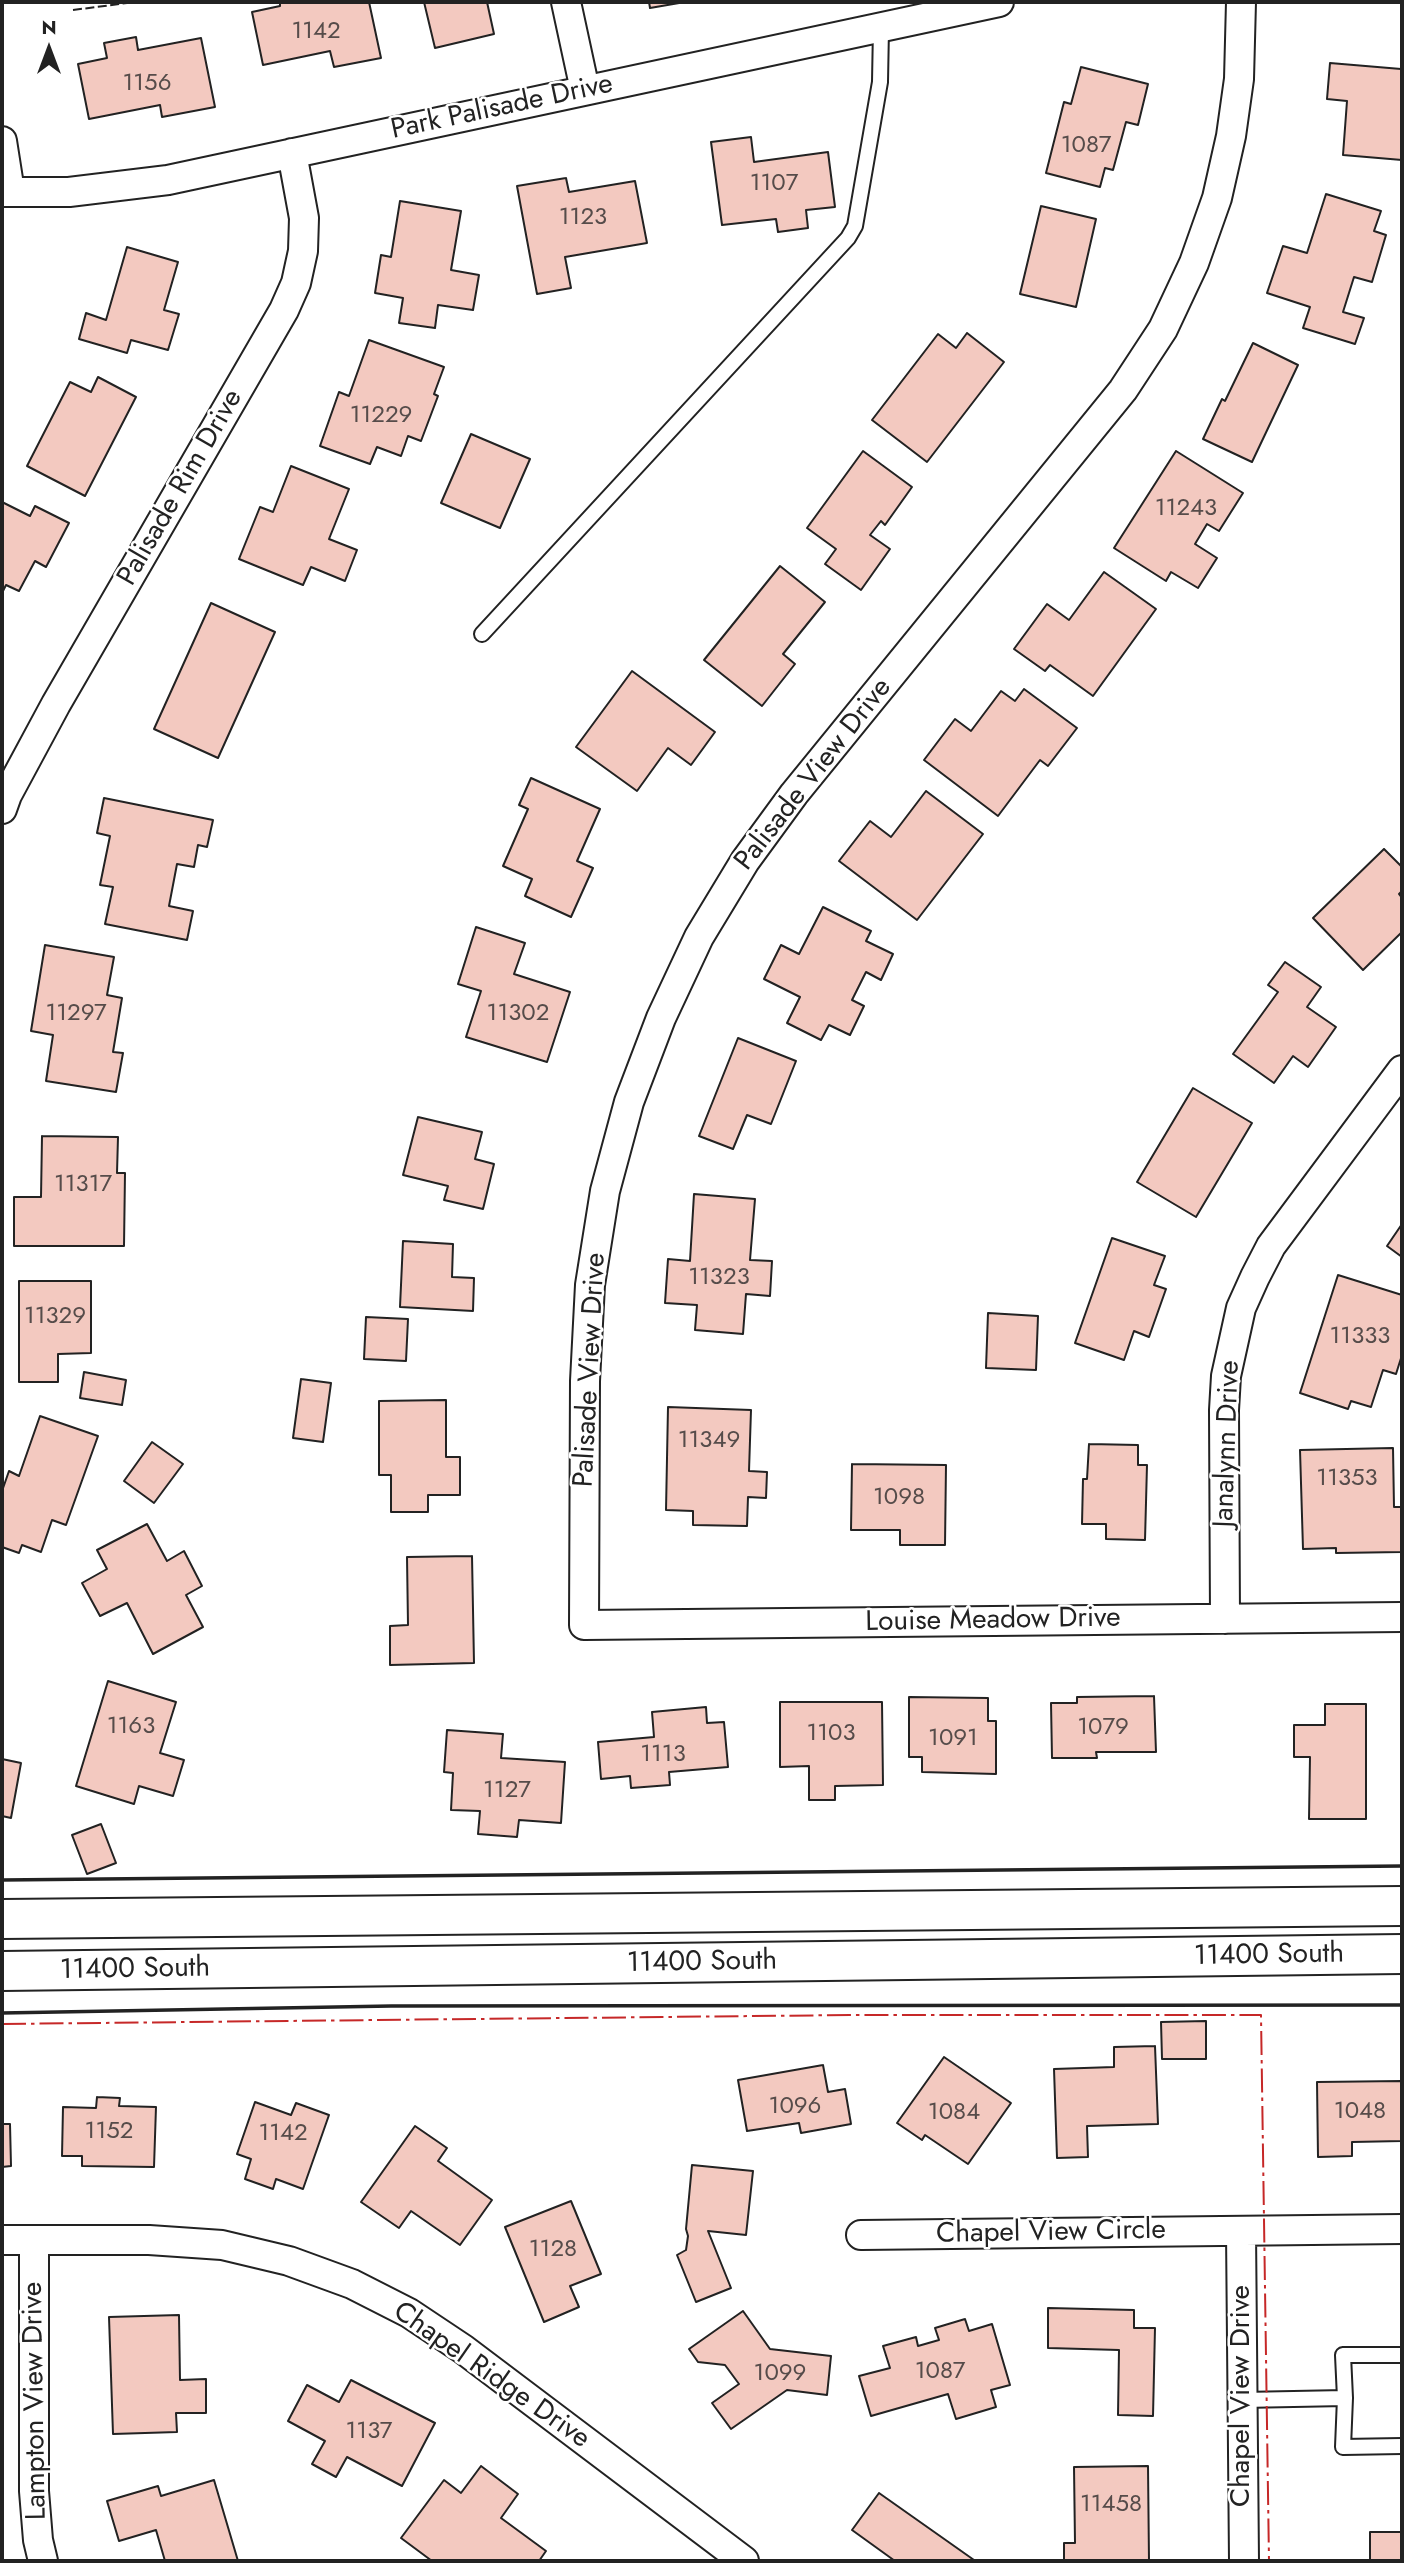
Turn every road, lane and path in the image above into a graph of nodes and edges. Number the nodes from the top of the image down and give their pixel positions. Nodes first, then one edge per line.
1 (566, 2) edge
2 (999, 2) edge
3 (1241, 2) edge
4 (881, 28) junction
5 (585, 90) junction
6 (2, 141) edge
7 (292, 153) junction
8 (6, 192) edge
9 (482, 635) dead end
10 (2, 808) edge
11 (1402, 1070) edge
12 (1402, 1617) edge
13 (1225, 1619) junction
14 (584, 1625) joint
15 (1402, 1906) edge
16 (2, 1919) edge
17 (1402, 1954) edge
18 (2, 1971) edge
19 (1402, 2229) edge
20 (1241, 2231) junction
21 (861, 2235) dead end
22 (2, 2240) edge
23 (34, 2240) junction
24 (1402, 2355) edge
25 (1345, 2398) junction
26 (1242, 2400) junction
27 (1402, 2446) edge
28 (43, 2561) edge
29 (744, 2561) edge
30 (1244, 2561) edge

1 - 5 street
2 - 4 street, Park Palisade Drive
3 - 14 street, Palisade View Drive
4 - 5 street, Park Palisade Drive
4 - 9 lane
5 - 7 street, Park Palisade Drive
6 - 8 street
7 - 8 street, Park Palisade Drive
7 - 10 street, Palisade Rim Drive
11 - 13 street, Janalynn Drive
12 - 13 street, Louise Meadow Drive
13 - 14 street, Louise Meadow Drive
15 - 16 main road, 11400 South
17 - 18 main road, 11400 South
19 - 20 street, Chapel View Circle
20 - 21 street, Chapel View Circle
20 - 26 street, Chapel View Drive
22 - 23 street, Chapel Ridge Drive
23 - 28 street, Lampton View Drive
23 - 29 street, Chapel Ridge Drive
24 - 25 lane
25 - 26 lane
25 - 27 lane
26 - 30 street, Chapel View Drive

